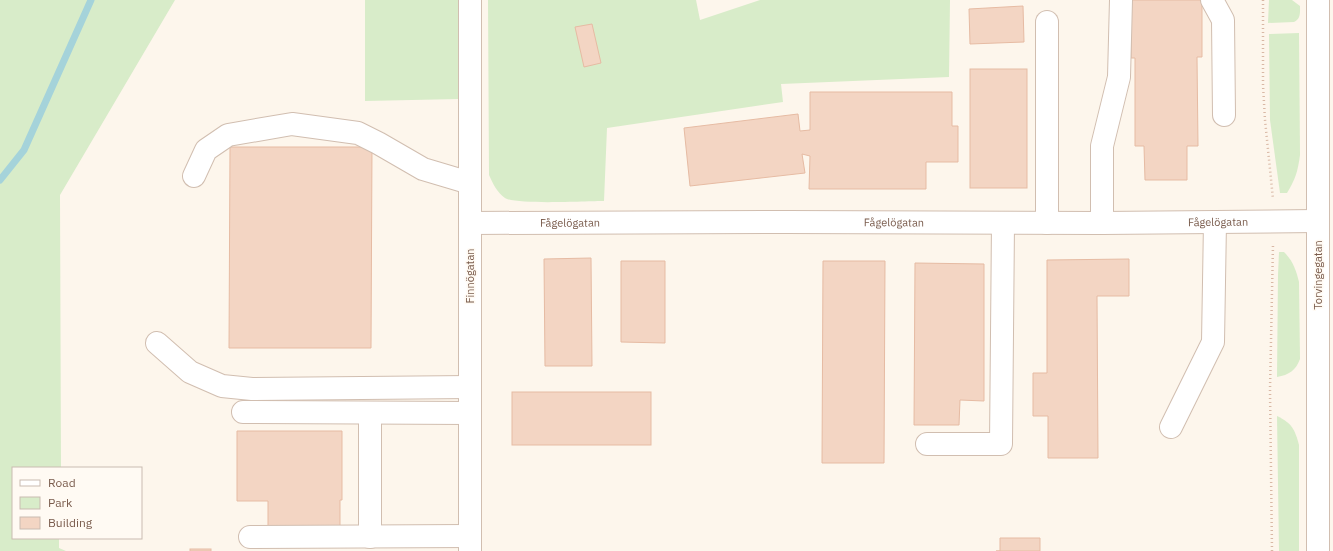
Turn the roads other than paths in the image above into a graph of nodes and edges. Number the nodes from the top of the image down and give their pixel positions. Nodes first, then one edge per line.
1 (470, 0) edge
2 (1121, 0) edge
3 (1212, 0) edge
4 (1318, 0) edge
5 (1047, 22) dead end
6 (1326, 80) edge
7 (1224, 115) dead end
8 (194, 176) dead end
9 (470, 183) junction
10 (1214, 222) junction
11 (470, 223) junction
12 (1003, 223) junction
13 (1047, 223) junction
14 (1102, 223) junction
15 (1323, 231) edge
16 (157, 343) dead end
17 (470, 387) junction
18 (243, 412) dead end
19 (370, 413) junction
20 (470, 413) junction
21 (1171, 427) dead end
22 (927, 444) dead end
23 (250, 537) dead end
24 (370, 537) junction
25 (470, 544) edge
26 (1318, 551) edge

1 - 9 street, Finnögatan
2 - 14 street
3 - 7 street
4 - 6 street, Torvingegatan
5 - 13 street
6 - 15 street, Torvingegatan
8 - 9 street
9 - 11 street, Finnögatan
10 - 14 street, Fågelögatan
10 - 15 street, Fågelögatan
10 - 21 street
11 - 12 street, Fågelögatan
11 - 17 street, Finnögatan
12 - 13 street, Fågelögatan
12 - 22 street
13 - 14 street, Fågelögatan
15 - 26 street, Torvingegatan
16 - 17 street
17 - 20 street, Finnögatan
18 - 19 street
19 - 20 street
19 - 24 street
20 - 25 street, Finnögatan
23 - 24 street
24 - 25 street

